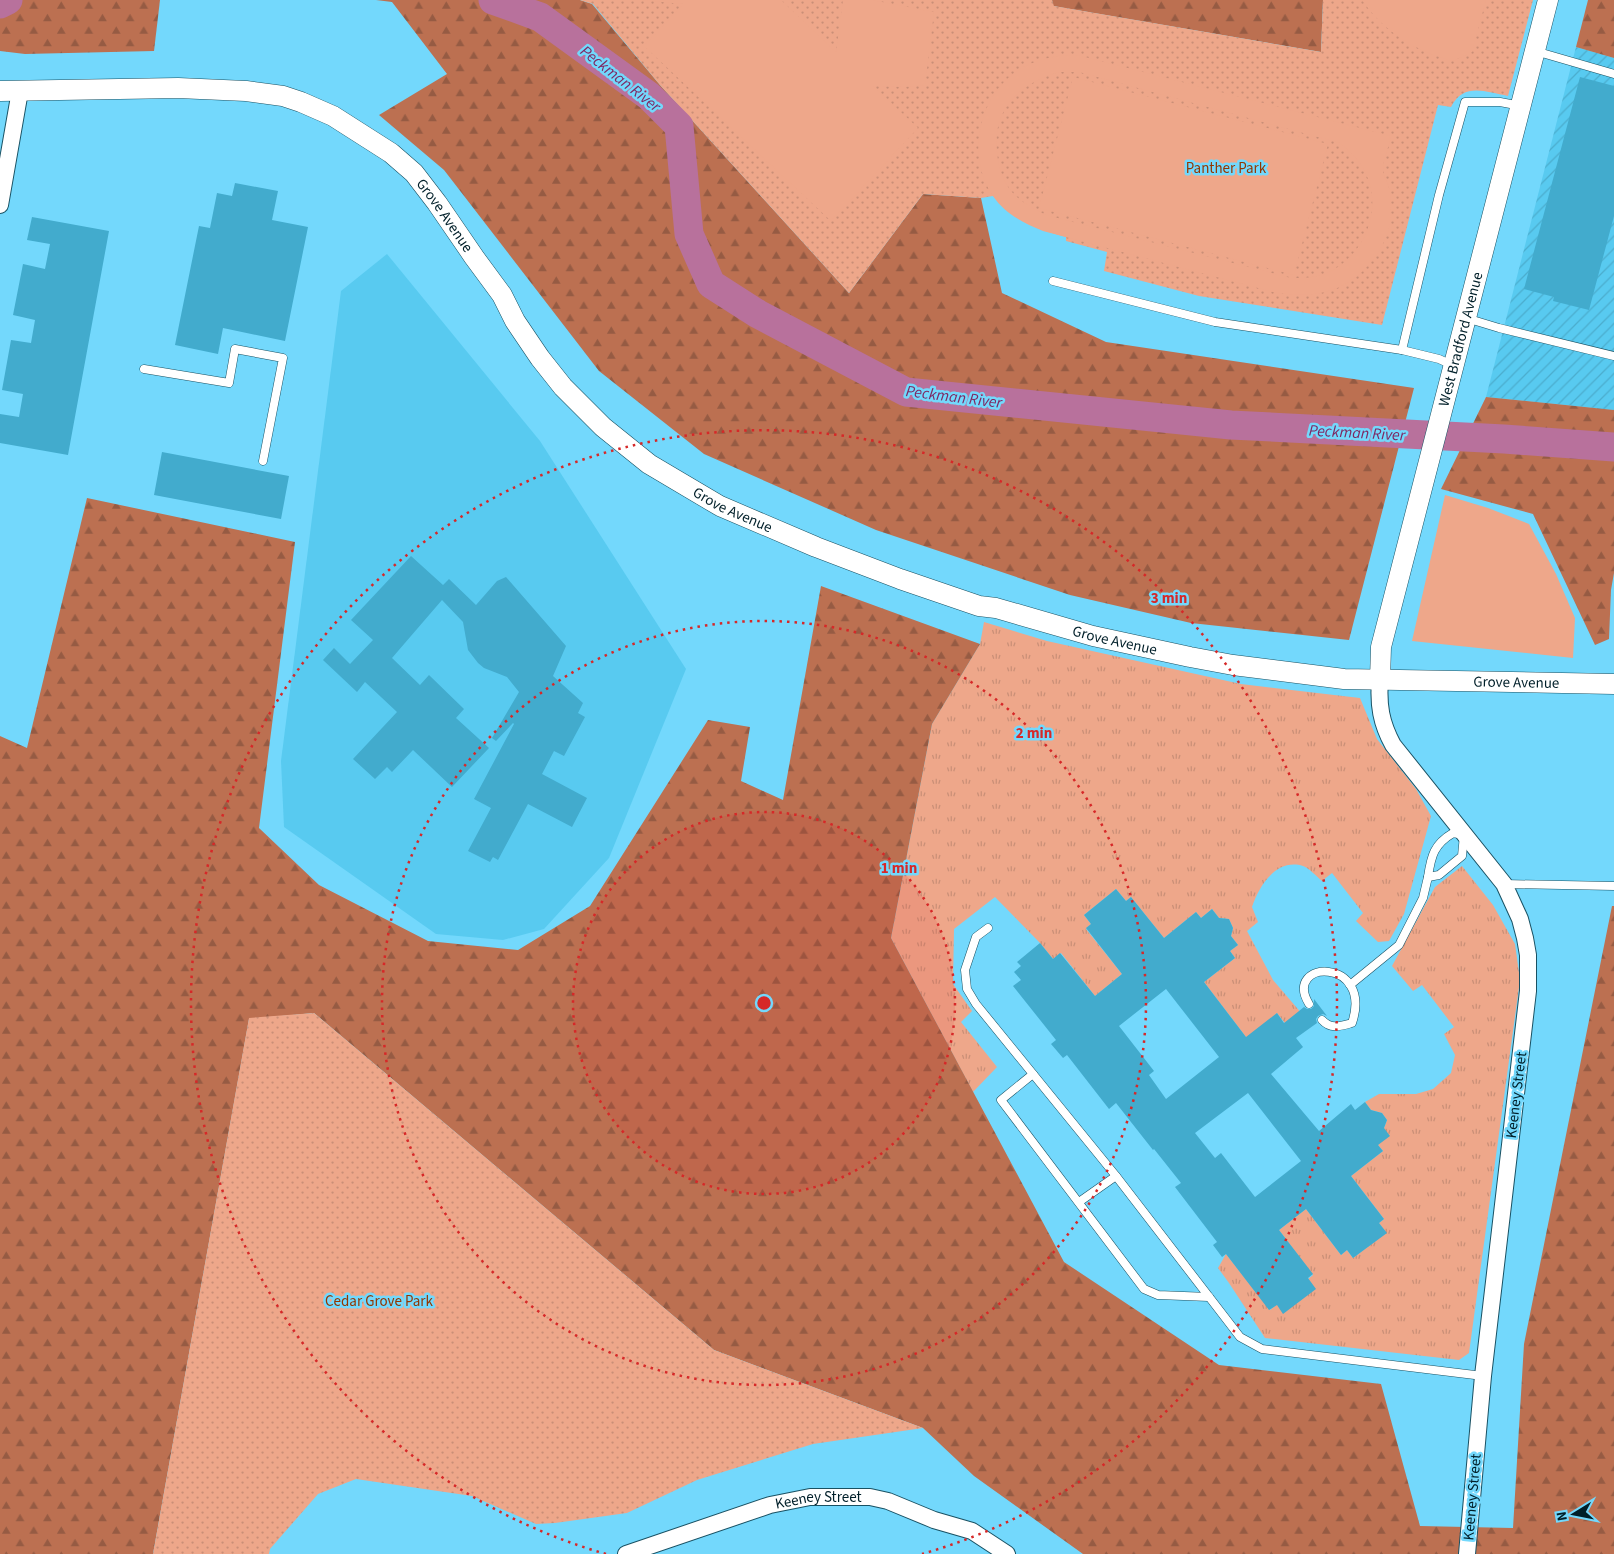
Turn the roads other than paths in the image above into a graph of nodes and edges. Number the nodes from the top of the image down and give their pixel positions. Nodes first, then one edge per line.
1 (1548, 0) edge
2 (1535, 51) junction
3 (1614, 74) edge
4 (0, 90) edge
5 (20, 91) junction
6 (1521, 106) junction
7 (0, 205) edge
8 (1053, 281) dead end
9 (1466, 318) junction
10 (1402, 350) junction
11 (1614, 356) edge
12 (1454, 366) junction
13 (144, 369) dead end
14 (264, 461) dead end
15 (1380, 680) junction
16 (1614, 684) edge
17 (1464, 835) junction
18 (1428, 877) junction
19 (1504, 884) junction
20 (1614, 886) edge
21 (988, 928) dead end
22 (1350, 985) junction
23 (1309, 1004) dead end
24 (1322, 1020) dead end
25 (1033, 1074) junction
26 (1116, 1176) junction
27 (1079, 1202) junction
28 (1210, 1297) junction
29 (1483, 1376) junction
30 (626, 1554) edge
31 (1007, 1554) edge
32 (1467, 1554) edge

1 - 2 street, West Bradford Avenue
2 - 3 lane
2 - 6 street, West Bradford Avenue
4 - 5 street, Grove Avenue
5 - 7 street
5 - 15 street, Grove Avenue
6 - 9 street, West Bradford Avenue
6 - 10 lane
8 - 10 lane
9 - 11 lane
9 - 12 street, West Bradford Avenue
10 - 12 lane
12 - 15 street, West Bradford Avenue
13 - 14 lane
15 - 16 street, Grove Avenue
15 - 17 street, Keeney Street
17 - 18 lane
17 - 18 lane
17 - 19 street, Keeney Street
18 - 22 lane
19 - 20 lane
19 - 29 street, Keeney Street
21 - 25 lane
22 - 23 lane
22 - 24 lane
25 - 26 lane
25 - 27 lane
26 - 27 lane
26 - 28 lane
27 - 28 lane
28 - 29 lane
29 - 32 street, Keeney Street
30 - 31 street, Keeney Street

